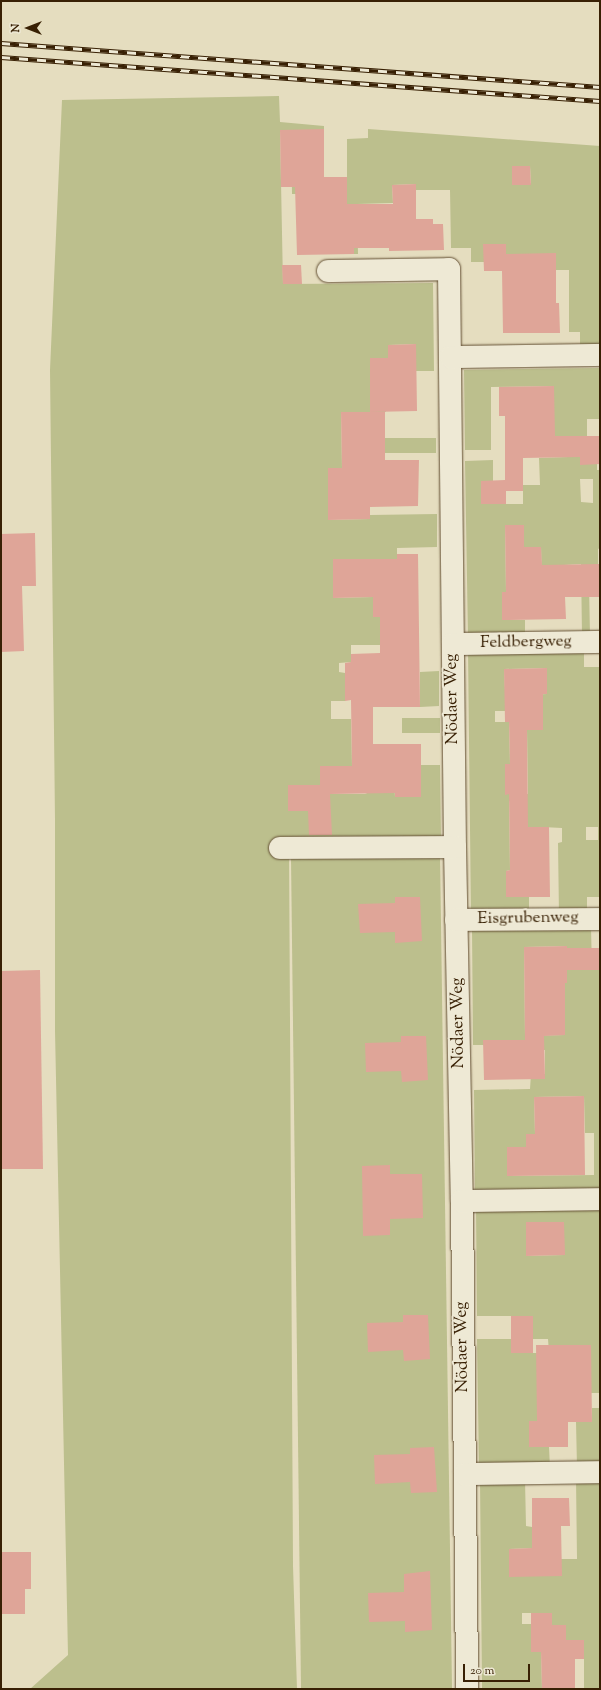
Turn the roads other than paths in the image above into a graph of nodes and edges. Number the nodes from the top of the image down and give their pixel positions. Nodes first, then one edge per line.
1 (328, 271) dead end
2 (600, 355) edge
3 (450, 357) junction
4 (600, 642) edge
5 (453, 644) junction
6 (455, 847) junction
7 (280, 848) dead end
8 (600, 919) edge
9 (456, 920) junction
10 (600, 1199) edge
11 (462, 1200) junction
12 (600, 1472) edge
13 (465, 1474) junction
14 (467, 1689) edge

1 - 3 street, Nödaer Weg
2 - 3 street
3 - 5 street, Nödaer Weg
4 - 5 street, Feldbergweg
5 - 6 street, Nödaer Weg
6 - 7 street
6 - 9 street, Nödaer Weg
8 - 9 street, Eisgrubenweg
9 - 11 street, Nödaer Weg
10 - 11 street
11 - 13 street, Nödaer Weg
12 - 13 street
13 - 14 street, Nödaer Weg

